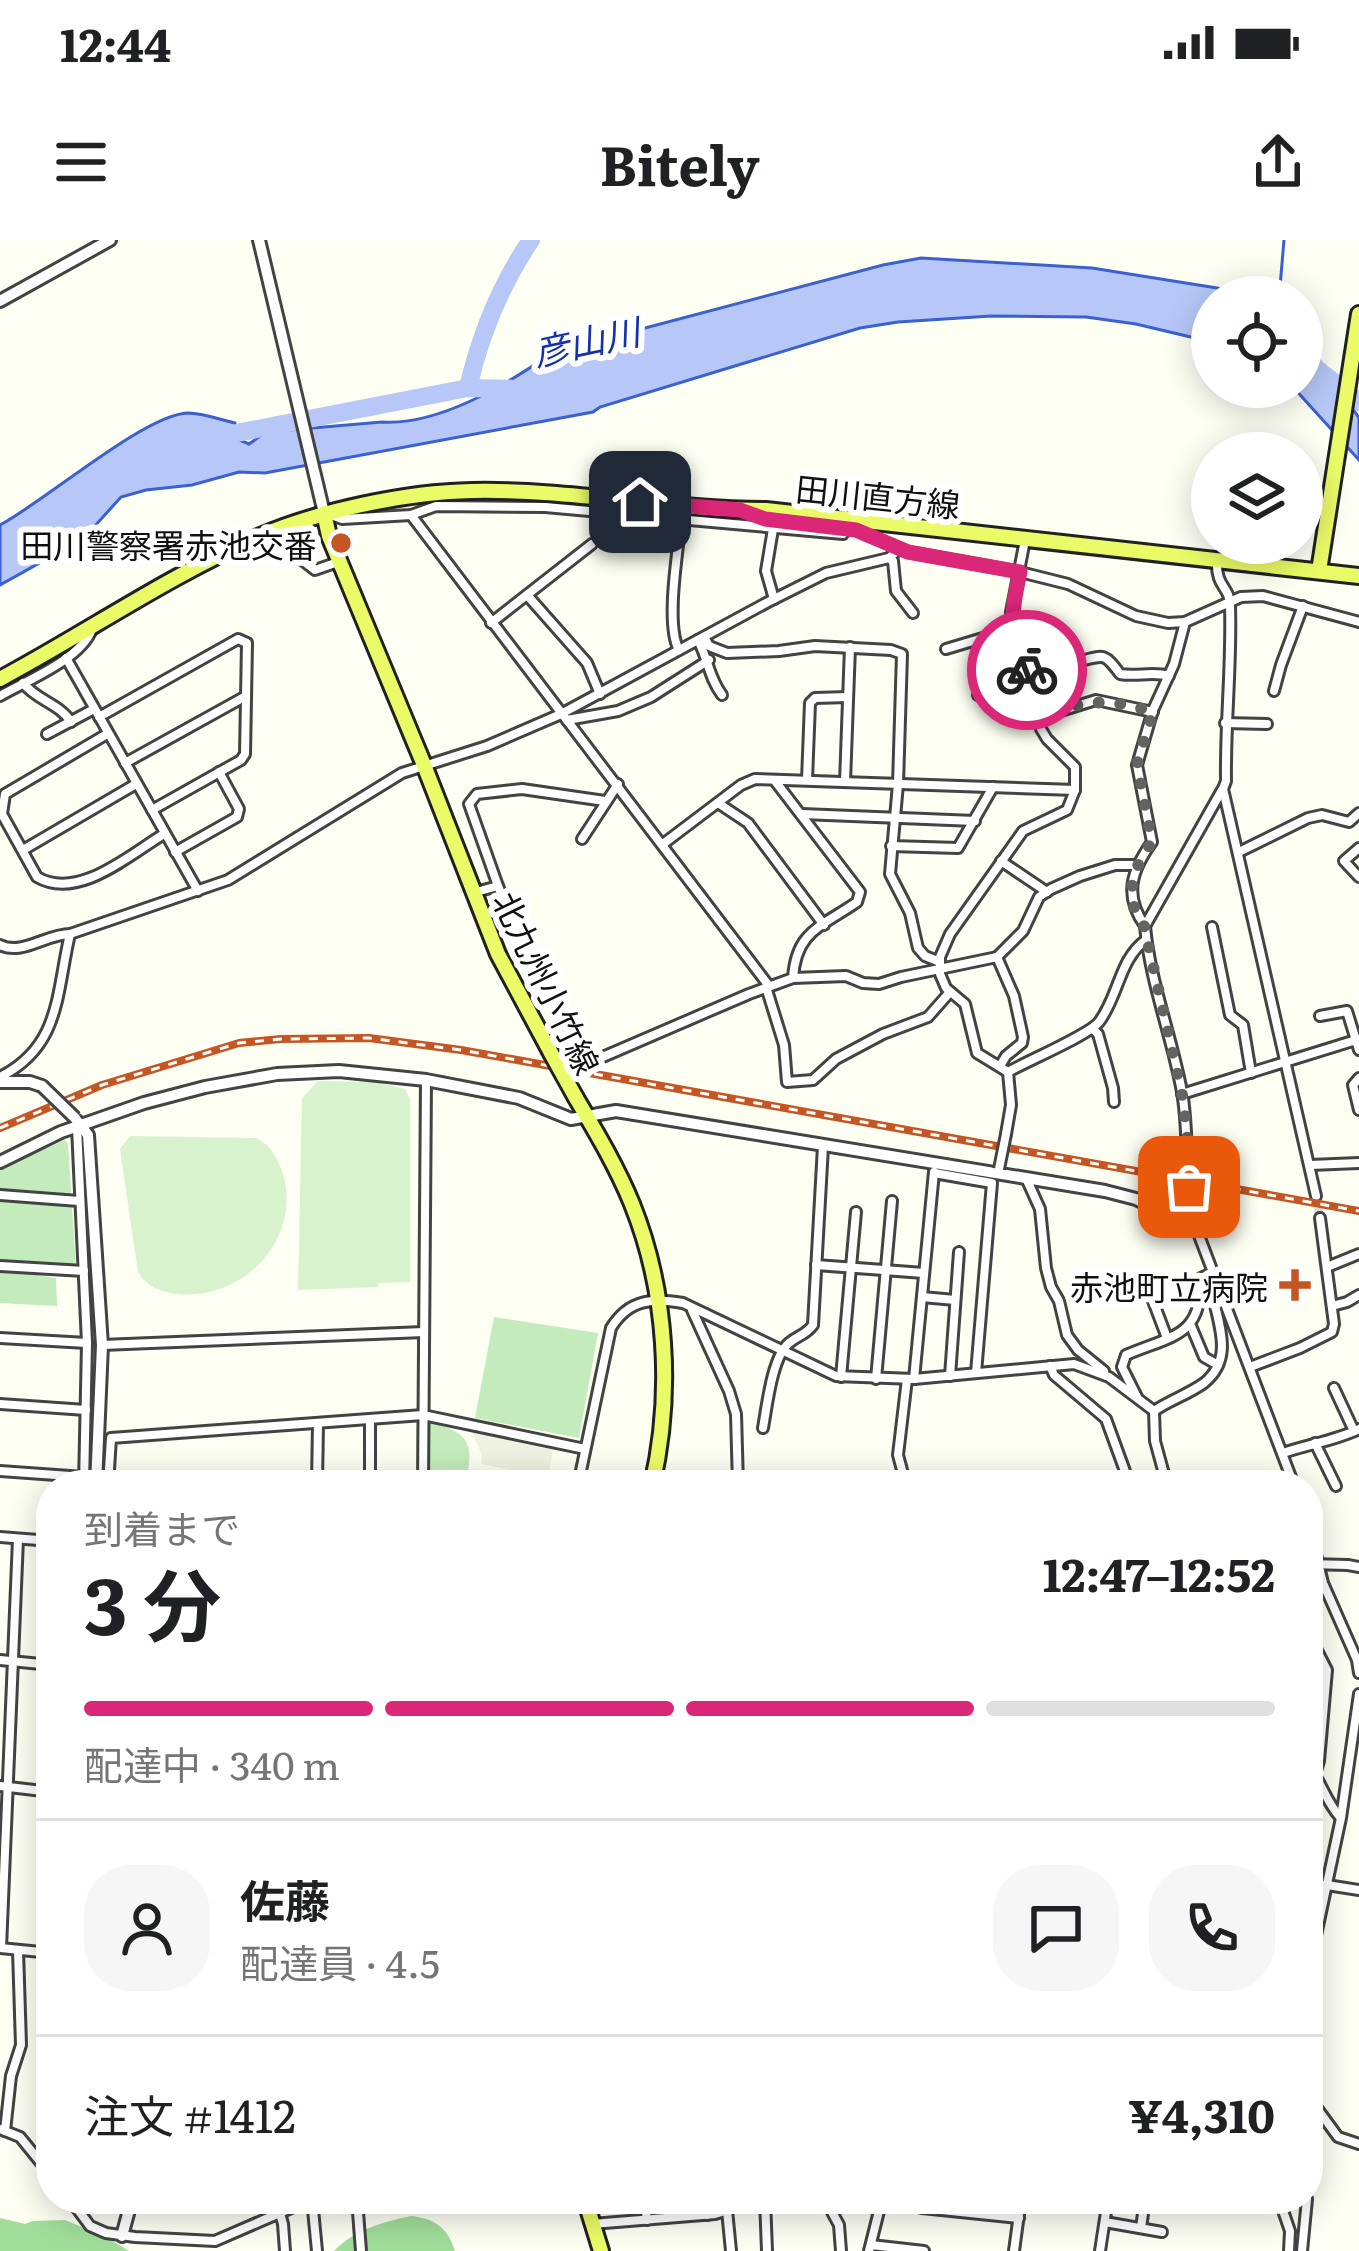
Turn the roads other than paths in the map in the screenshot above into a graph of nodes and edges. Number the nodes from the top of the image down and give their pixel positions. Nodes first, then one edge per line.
1 (110, 240) edge
2 (260, 240) edge
3 (0, 302) edge
4 (1359, 314) edge
5 (322, 507) junction
6 (740, 510) junction
7 (411, 515) junction
8 (681, 520) junction
9 (773, 529) junction
10 (869, 536) junction
11 (1025, 538) junction
12 (592, 544) dead end
13 (1323, 545) edge
14 (237, 548) junction
15 (899, 549) junction
16 (889, 558) junction
17 (1191, 559) edge
18 (340, 561) junction
19 (1217, 564) edge
20 (1320, 564) edge
21 (1020, 572) junction
22 (1359, 576) edge
23 (527, 595) junction
24 (773, 599) junction
25 (1231, 600) junction
26 (1303, 606) junction
27 (913, 613) dead end
28 (1185, 622) junction
29 (1359, 622) edge
30 (491, 623) junction
31 (93, 627) junction
32 (1013, 629) junction
33 (1052, 637) dead end
34 (701, 638) junction
35 (850, 647) junction
36 (946, 649) dead end
37 (679, 650) junction
38 (1020, 652) junction
39 (66, 658) junction
40 (709, 660) junction
41 (1169, 676) junction
42 (0, 679) edge
43 (1062, 681) junction
44 (23, 683) junction
45 (1030, 683) junction
46 (1274, 691) dead end
47 (600, 694) junction
48 (722, 695) dead end
49 (978, 695) dead end
50 (246, 696) junction
51 (0, 697) edge
52 (848, 698) junction
53 (1068, 708) junction
54 (1153, 712) junction
55 (97, 713) junction
56 (564, 717) junction
57 (1038, 718) junction
58 (71, 722) junction
59 (1225, 722) junction
60 (1267, 724) dead end
61 (46, 734) dead end
62 (107, 734) junction
63 (124, 763) junction
64 (424, 765) junction
65 (219, 772) junction
66 (775, 780) junction
67 (807, 780) junction
68 (845, 782) junction
69 (136, 784) junction
70 (618, 784) junction
71 (898, 784) junction
72 (993, 787) junction
73 (1223, 789) junction
74 (1075, 790) junction
75 (605, 801) junction
76 (718, 802) junction
77 (152, 810) junction
78 (800, 814) junction
79 (1359, 814) edge
80 (894, 817) junction
81 (975, 821) junction
82 (164, 834) junction
83 (582, 839) dead end
84 (663, 844) junction
85 (891, 846) junction
86 (1359, 848) edge
87 (23, 850) junction
88 (175, 852) junction
89 (1239, 852) junction
90 (1001, 861) junction
91 (1136, 865) junction
92 (1359, 877) edge
93 (498, 886) junction
94 (198, 891) junction
95 (1046, 892) junction
96 (474, 893) junction
97 (824, 925) junction
98 (1144, 926) junction
99 (1212, 927) dead end
100 (70, 934) junction
101 (1146, 940) junction
102 (0, 945) edge
103 (997, 957) junction
104 (940, 966) junction
105 (794, 978) junction
106 (768, 987) junction
107 (950, 992) junction
108 (1320, 1016) dead end
109 (1093, 1029) junction
110 (1358, 1043) edge
111 (1287, 1063) junction
112 (1004, 1069) junction
113 (1251, 1073) junction
114 (1359, 1078) edge
115 (0, 1080) edge
116 (426, 1080) junction
117 (1182, 1094) junction
118 (1114, 1102) dead end
119 (1359, 1110) edge
120 (586, 1115) junction
121 (78, 1123) junction
122 (823, 1146) junction
123 (0, 1162) edge
124 (1359, 1163) edge
125 (1310, 1165) junction
126 (934, 1168) junction
127 (999, 1172) junction
128 (1026, 1178) junction
129 (0, 1195) edge
130 (1316, 1196) tunnel mouth
131 (79, 1201) junction
132 (892, 1201) dead end
133 (856, 1211) dead end
134 (1320, 1218) tunnel mouth
135 (1195, 1225) junction
136 (958, 1252) dead end
137 (1359, 1254) edge
138 (0, 1265) edge
139 (817, 1265) junction
140 (1327, 1267) junction
141 (852, 1268) junction
142 (886, 1270) junction
143 (84, 1271) junction
144 (1210, 1271) junction
145 (924, 1273) junction
146 (1150, 1293) dead end
147 (1359, 1295) edge
148 (922, 1297) junction
149 (657, 1299) junction
150 (955, 1300) junction
151 (1332, 1306) junction
152 (692, 1308) junction
153 (1191, 1325) junction
154 (424, 1332) junction
155 (0, 1338) edge
156 (1167, 1338) junction
157 (87, 1342) junction
158 (102, 1345) junction
159 (782, 1352) junction
160 (1218, 1365) junction
161 (1050, 1366) junction
162 (1250, 1367) junction
163 (976, 1373) junction
164 (950, 1376) junction
165 (841, 1377) junction
166 (1109, 1377) junction
167 (876, 1379) junction
168 (911, 1379) junction
169 (1334, 1388) dead end
170 (1138, 1398) junction
171 (0, 1404) edge
172 (86, 1411) junction
173 (1154, 1411) junction
174 (423, 1415) junction
175 (370, 1420) junction
176 (318, 1423) junction
177 (763, 1428) dead end
178 (1357, 1430) edge
179 (1315, 1443) junction
180 (585, 1449) junction
181 (1283, 1454) junction
182 (84, 1470) edge
183 (97, 1470) edge
184 (109, 1470) edge
185 (317, 1470) edge
186 (370, 1470) edge
187 (423, 1470) edge
188 (581, 1470) edge
189 (655, 1470) edge
190 (738, 1470) edge
191 (902, 1470) edge
192 (1125, 1470) edge
193 (1163, 1470) edge
194 (1289, 1470) edge
195 (0, 1471) edge
196 (36, 1475) edge
197 (1336, 1486) dead end
198 (0, 1537) edge
199 (18, 1539) junction
200 (36, 1540) edge
201 (1323, 1565) edge
202 (1359, 1568) edge
203 (1323, 1587) edge
204 (0, 1660) edge
205 (14, 1661) junction
206 (1323, 1662) edge
207 (36, 1663) edge
208 (1359, 1673) edge
209 (1359, 1694) edge
210 (1323, 1716) edge
211 (4, 1786) edge
212 (36, 1790) edge
213 (1323, 1790) edge
214 (1341, 1818) junction
215 (1323, 1885) edge
216 (1327, 1885) junction
217 (1359, 1891) edge
218 (1323, 1904) edge
219 (0, 1948) edge
220 (18, 1949) junction
221 (36, 1951) edge
222 (1323, 2116) edge
223 (3, 2130) edge
224 (1359, 2144) edge
225 (36, 2157) edge
226 (81, 2214) edge
227 (128, 2214) edge
228 (278, 2214) edge
229 (280, 2214) edge
230 (313, 2214) edge
231 (358, 2214) edge
232 (589, 2214) edge
233 (646, 2214) edge
234 (711, 2214) edge
235 (728, 2214) edge
236 (766, 2214) edge
237 (832, 2214) edge
238 (878, 2214) edge
239 (980, 2214) edge
240 (1019, 2214) edge
241 (1106, 2214) edge
242 (1143, 2214) edge
243 (1284, 2214) edge
244 (1305, 2214) edge
245 (707, 2215) joint
246 (1019, 2218) junction
247 (647, 2220) junction
248 (1105, 2222) junction
249 (591, 2224) junction
250 (1141, 2228) junction
251 (1162, 2232) dead end
252 (122, 2236) junction
253 (870, 2248) edge
254 (285, 2251) edge
255 (317, 2251) edge
256 (361, 2251) edge
257 (601, 2251) edge
258 (731, 2251) edge
259 (767, 2251) edge
260 (841, 2251) edge
261 (924, 2251) edge
262 (1014, 2251) edge
263 (1100, 2251) edge
264 (1289, 2251) edge
265 (1301, 2251) edge

1 - 3 street
2 - 5 street
4 - 13 main road
5 - 6 main road, 田川直方線
5 - 7 street
5 - 14 main road, 田川直方線
5 - 18 main road, 北九州小竹線
6 - 10 street
6 - 11 main road, 田川直方線
7 - 8 street
7 - 30 street
8 - 9 street
8 - 37 street
9 - 10 street
9 - 24 street
10 - 15 street
11 - 17 main road, 田川直方線
11 - 21 street
12 - 23 street
14 - 18 street
14 - 31 main road, 田川直方線
15 - 16 street
15 - 21 street
16 - 24 street
16 - 27 street
18 - 64 main road, 北九州小竹線
19 - 25 street
20 - 22 main road, 田川直方線
21 - 28 street
21 - 32 street
23 - 30 street
23 - 47 street
24 - 34 street
25 - 26 street
25 - 28 street
25 - 59 street
26 - 29 street
26 - 46 street
28 - 41 street
30 - 56 street
31 - 39 street
31 - 42 main road, 田川直方線
32 - 36 street
32 - 38 street
33 - 38 street
34 - 35 street
34 - 37 street
34 - 40 street
35 - 52 street
35 - 71 street
37 - 47 street
38 - 45 street
39 - 44 street
39 - 55 street
40 - 48 street
40 - 56 street
41 - 43 street
41 - 54 street
43 - 45 street
43 - 53 street
44 - 51 street
44 - 58 street
45 - 49 street
45 - 57 street
47 - 56 street
50 - 55 street
50 - 63 street
50 - 65 street
52 - 67 street
52 - 68 street
53 - 54 street
53 - 57 street
54 - 91 street
55 - 58 street
55 - 62 street
56 - 64 street
56 - 70 street
57 - 74 street
58 - 61 street
59 - 60 street
59 - 73 street
62 - 63 street
62 - 87 street
63 - 69 street
64 - 94 street
64 - 96 main road, 北九州小竹線
65 - 77 street
65 - 88 street
66 - 67 street
66 - 76 street
66 - 78 street
67 - 68 street
68 - 71 street
69 - 77 street
69 - 87 street
70 - 75 street
70 - 84 street
71 - 72 street
71 - 80 street
72 - 74 street
72 - 81 street
73 - 89 street
73 - 98 street
74 - 90 street
75 - 83 street
75 - 93 street
76 - 84 street
76 - 97 street
77 - 82 street
78 - 80 street
78 - 97 street
79 - 89 street
80 - 81 street
80 - 85 street
81 - 85 street
82 - 87 street
82 - 88 street
84 - 106 street
85 - 104 street
86 - 92 street
88 - 94 street
89 - 111 street
90 - 95 street
90 - 104 street
91 - 95 street
91 - 98 street
93 - 96 street
93 - 106 street
94 - 100 street
95 - 103 street
96 - 120 main road, 北九州小竹線, bridge
97 - 105 street
98 - 101 street
99 - 113 street
100 - 102 street
100 - 115 street
101 - 109 street
101 - 117 street
103 - 104 street
103 - 112 street
104 - 105 street
104 - 107 street
105 - 106 street
106 - 107 street
107 - 112 street
108 - 110 street
109 - 112 street
109 - 118 street
110 - 111 street
111 - 113 street
111 - 125 street
112 - 127 street, bridge
113 - 117 street
114 - 119 street
115 - 121 street, bridge
116 - 120 street
116 - 121 street
116 - 154 street
117 - 135 street
120 - 122 street
120 - 149 main road, 北九州小竹線
121 - 123 street
121 - 131 street
121 - 158 street
122 - 126 street
122 - 139 street
124 - 125 street
125 - 130 street
126 - 127 street
126 - 145 street
126 - 163 street
127 - 128 street
128 - 135 street
128 - 166 street
129 - 131 street
131 - 143 street
132 - 142 street
133 - 141 street
134 - 140 street
135 - 144 street
136 - 150 street
137 - 140 street
138 - 143 street
139 - 141 street
139 - 159 street
140 - 151 street
141 - 142 street
141 - 165 street
142 - 145 street
142 - 167 street
143 - 157 street
144 - 153 street
144 - 160 street
144 - 162 street
145 - 148 street
146 - 156 street
147 - 151 street
148 - 150 street
148 - 168 street
149 - 152 street
149 - 180 street
149 - 189 main road, 北九州小竹線
150 - 164 street
151 - 162 street
152 - 159 street
152 - 190 street
153 - 156 street
153 - 160 street
154 - 158 street
154 - 174 street
155 - 157 street
156 - 170 street
157 - 172 street
158 - 183 street
159 - 165 street
159 - 177 street
160 - 173 street
161 - 163 street
161 - 166 street
161 - 192 street
162 - 181 street
163 - 164 street
164 - 168 street
165 - 167 street
166 - 170 street
167 - 168 street
168 - 191 street
169 - 178 street
170 - 173 street
171 - 172 street
172 - 182 street
173 - 193 street
174 - 175 street
174 - 180 street
174 - 187 street
175 - 176 street
175 - 186 street
176 - 184 street
176 - 185 street
178 - 179 street
179 - 181 street
179 - 197 street
180 - 188 street
181 - 194 street
195 - 196 street
198 - 199 street
199 - 200 street
199 - 205 street
201 - 202 street
203 - 208 street
204 - 205 street
205 - 207 street
205 - 211 street
206 - 210 street
209 - 214 street
211 - 212 street
211 - 219 street
213 - 214 street
214 - 216 street
215 - 216 street
216 - 217 street
216 - 218 street
219 - 220 street
220 - 221 street
220 - 223 street
222 - 224 street
223 - 225 street
226 - 252 street
227 - 252 street
228 - 252 street
229 - 254 street
230 - 255 street
231 - 256 street
232 - 249 main road
233 - 247 street
234 - 245 street
235 - 258 street
236 - 259 street
237 - 260 street
238 - 253 street
239 - 246 street
240 - 246 street
241 - 248 street
242 - 250 street
243 - 264 street
244 - 265 street
245 - 247 street
246 - 262 street
247 - 249 street
248 - 250 street
248 - 263 street
249 - 257 main road
250 - 251 street
253 - 261 street

